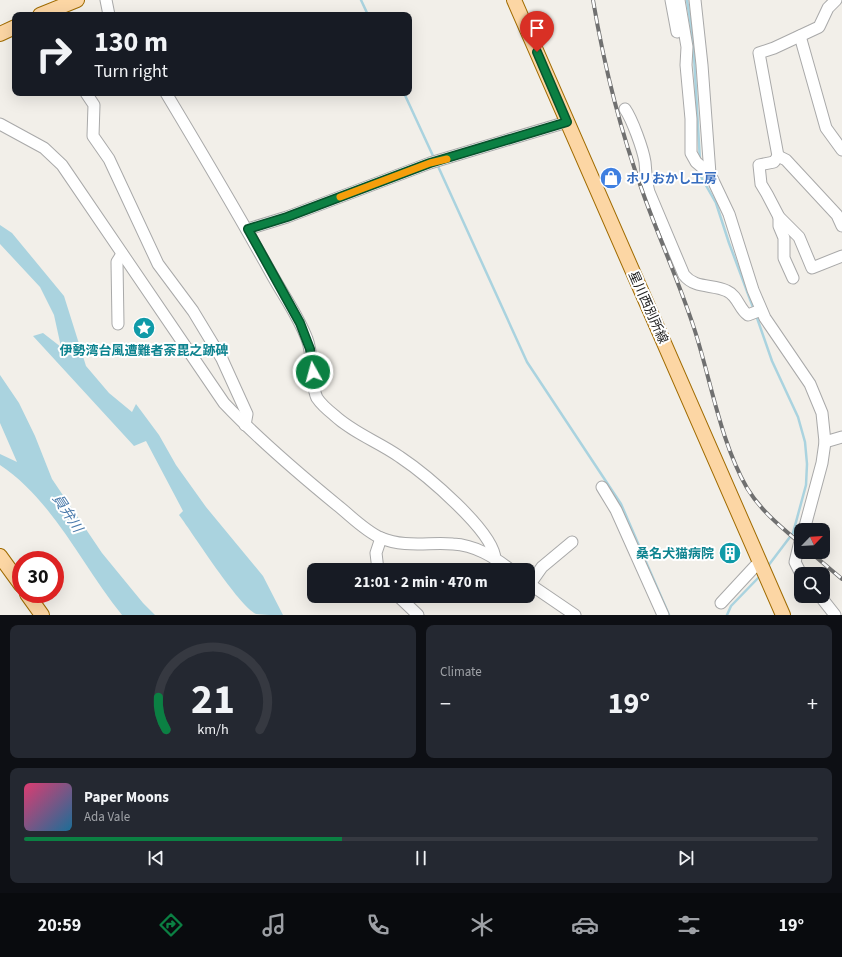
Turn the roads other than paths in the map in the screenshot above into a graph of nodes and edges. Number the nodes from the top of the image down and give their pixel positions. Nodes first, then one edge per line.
1 (77, 0) edge
2 (106, 0) edge
3 (514, 0) edge
4 (671, 0) edge
5 (679, 0) edge
6 (695, 0) edge
7 (836, 0) edge
8 (47, 12) edge
9 (108, 12) edge
10 (12, 28) edge
11 (0, 34) edge
12 (800, 36) junction
13 (686, 65) junction
14 (88, 96) edge
15 (168, 96) edge
16 (625, 109) dead end
17 (567, 122) junction
18 (0, 124) edge
19 (842, 150) edge
20 (778, 156) junction
21 (708, 172) junction
22 (778, 217) junction
23 (842, 226) edge
24 (248, 229) junction
25 (122, 254) junction
26 (842, 256) edge
27 (793, 278) dead end
28 (761, 310) junction
29 (118, 324) dead end
30 (245, 425) junction
31 (842, 437) edge
32 (824, 442) junction
33 (602, 487) dead end
34 (806, 523) edge
35 (381, 538) junction
36 (572, 542) dead end
37 (0, 556) edge
38 (495, 559) junction
39 (759, 562) junction
40 (377, 563) edge
41 (501, 563) edge
42 (12, 573) edge
43 (535, 576) edge
44 (535, 587) edge
45 (34, 603) edge
46 (405, 603) edge
47 (721, 603) dead end
48 (826, 603) edge
49 (834, 613) edge
50 (42, 615) edge
51 (418, 615) edge
52 (575, 615) edge
53 (663, 615) edge
54 (783, 615) edge

1 - 8 main road
2 - 9 street
3 - 17 main road, 星川西別所線
4 - 13 street
5 - 13 street
6 - 21 street
7 - 12 street
10 - 11 main road
12 - 19 street
12 - 20 street
13 - 21 street
14 - 30 street
15 - 24 street
16 - 28 street
17 - 24 street
17 - 39 main road, 星川西別所線
18 - 25 street
20 - 22 street
20 - 23 street
21 - 28 street
22 - 26 street
22 - 27 street
24 - 38 street
25 - 29 street
25 - 30 street
28 - 32 street
30 - 35 street
31 - 32 street
32 - 34 street
33 - 53 street
35 - 38 street
35 - 40 street
36 - 43 street
37 - 42 main road
38 - 41 street
39 - 47 street
39 - 54 main road, 星川西別所線
44 - 52 street
45 - 50 main road
46 - 51 street
48 - 49 street

